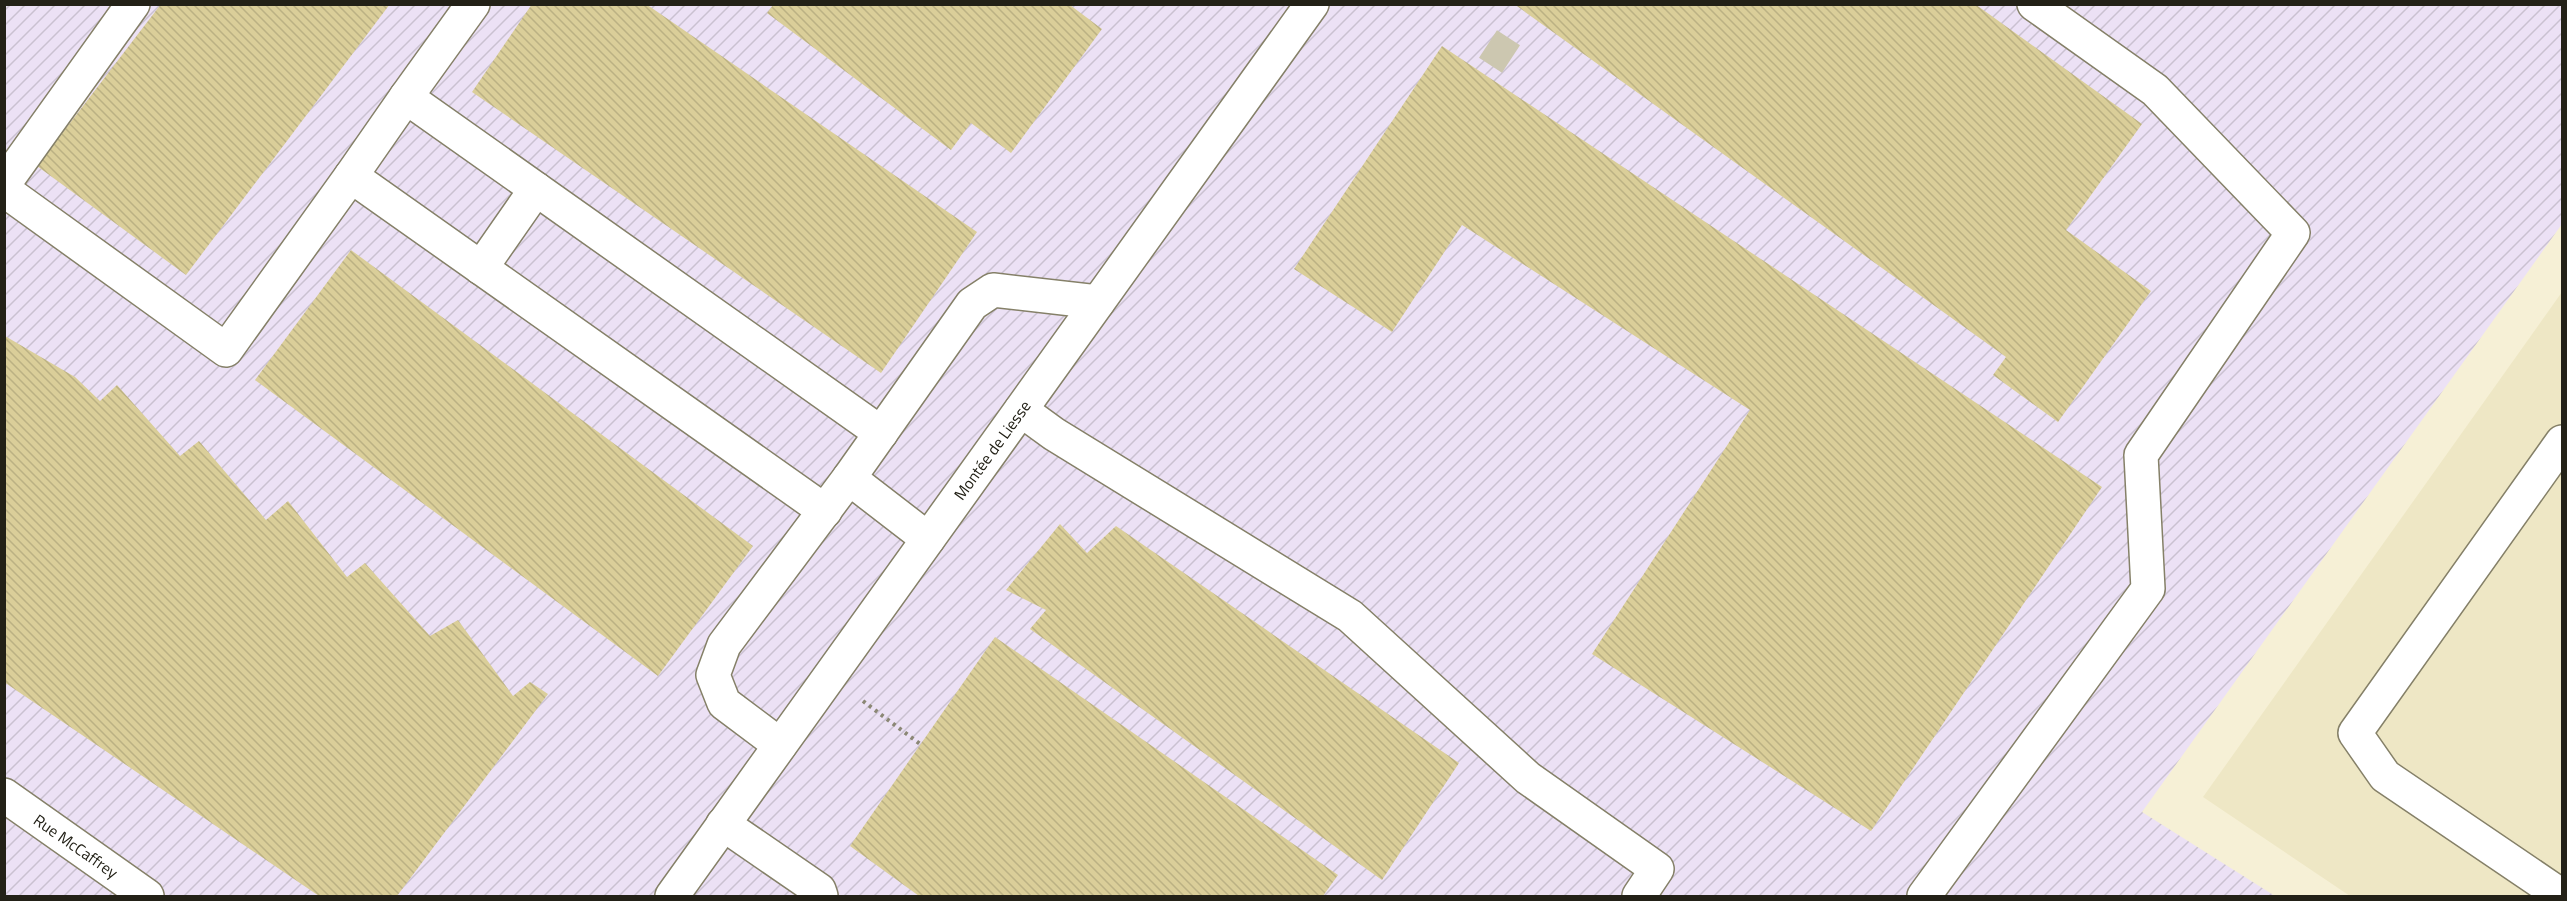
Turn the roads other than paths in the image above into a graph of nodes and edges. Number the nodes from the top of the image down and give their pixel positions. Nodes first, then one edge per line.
1 (133, 4) edge
2 (473, 4) edge
3 (1312, 4) edge
4 (2034, 4) edge
5 (406, 98) junction
6 (351, 176) junction
7 (4, 184) edge
8 (536, 189) junction
9 (4, 190) edge
10 (481, 268) junction
11 (1098, 302) junction
12 (1021, 410) junction
13 (881, 433) junction
14 (2562, 442) edge
15 (849, 478) junction
16 (825, 511) junction
17 (928, 539) junction
18 (780, 745) junction
19 (4, 795) edge
20 (723, 824) junction
21 (147, 897) edge
22 (672, 897) edge
23 (821, 897) edge
24 (1639, 897) edge
25 (1924, 897) edge
26 (2562, 897) edge

1 - 7 street
2 - 5 street
3 - 11 street, Montée de Liesse
4 - 25 street
5 - 6 street
5 - 8 street
6 - 9 street
6 - 10 street
8 - 10 street
8 - 13 street
10 - 16 street
11 - 12 street, Montée de Liesse
11 - 13 street
12 - 17 street, Montée de Liesse
12 - 24 street
13 - 15 street
14 - 26 street
15 - 16 street
15 - 17 street
16 - 18 street
17 - 18 street, Montée de Liesse
18 - 20 street, Montée de Liesse
19 - 21 street, Rue McCaffrey
20 - 22 street, Montée de Liesse
20 - 23 street

